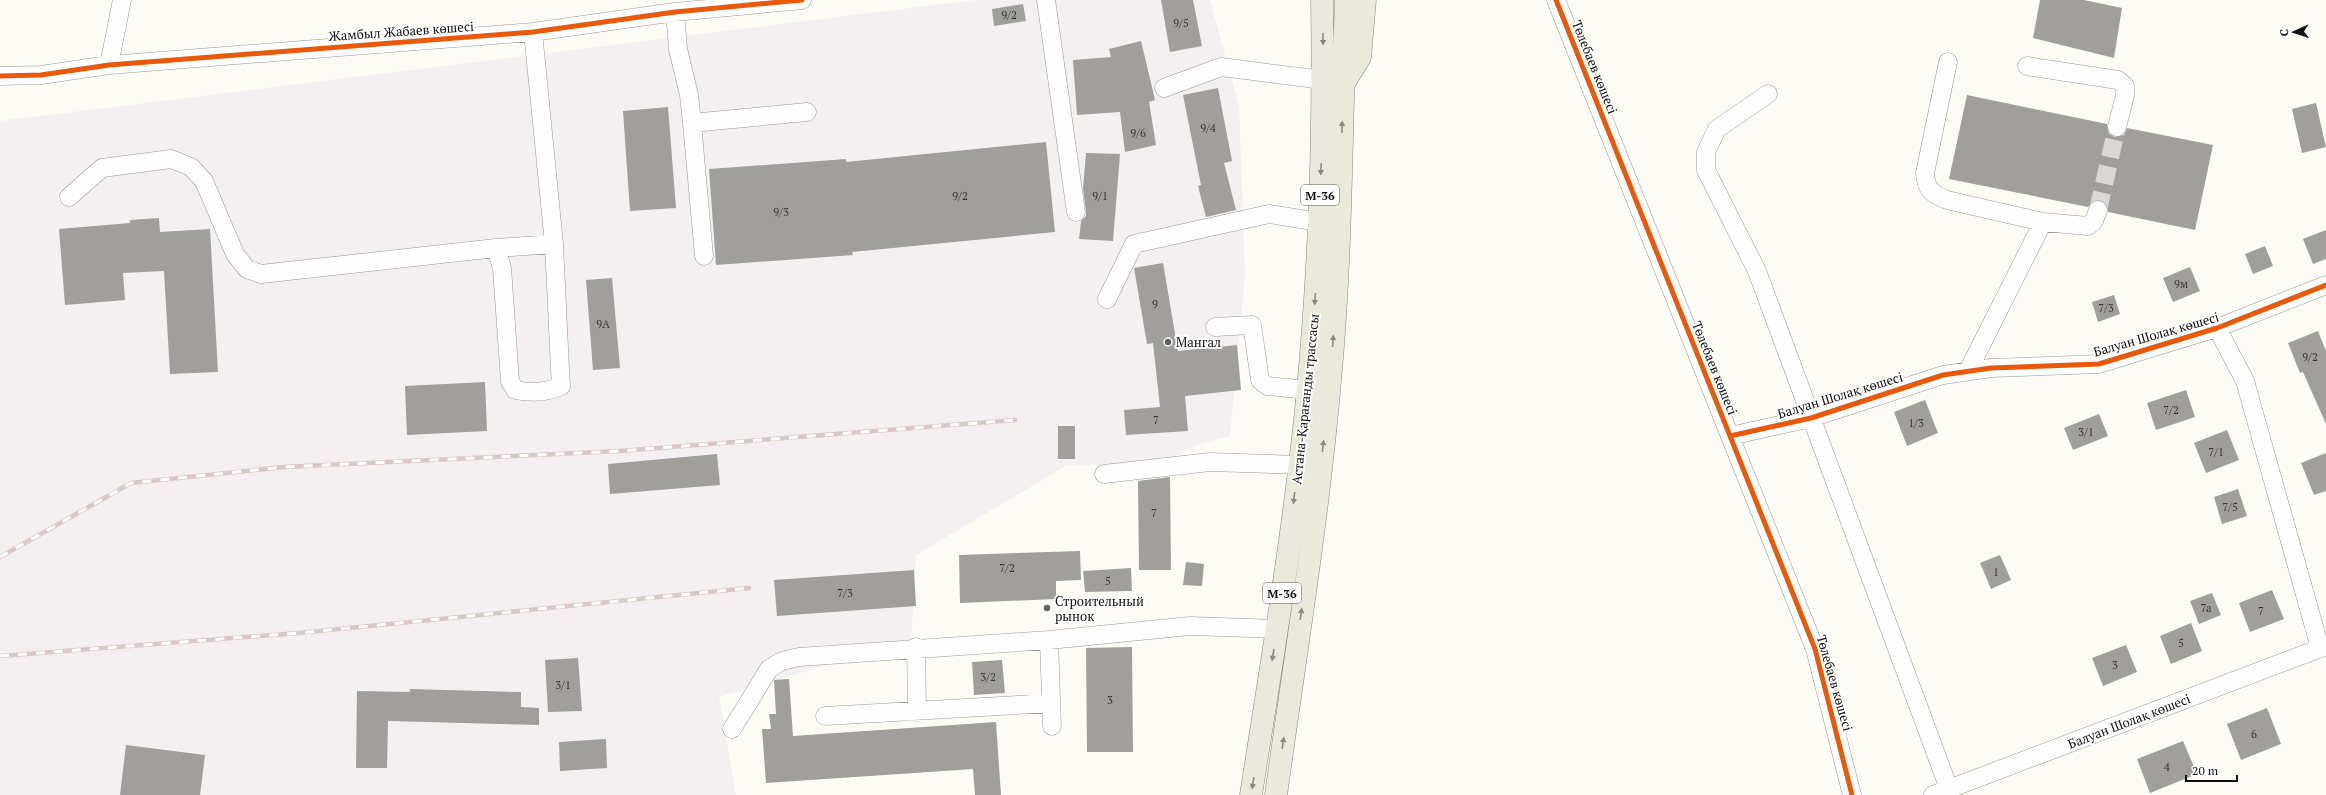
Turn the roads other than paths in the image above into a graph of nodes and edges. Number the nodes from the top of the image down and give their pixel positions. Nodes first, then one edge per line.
1 (122, 0) edge
2 (802, 0) edge
3 (1046, 0) edge
4 (1322, 0) edge
5 (1346, 0) edge
6 (1365, 0) edge
7 (1556, 0) edge
8 (675, 12) junction
9 (533, 32) junction
10 (1948, 62) dead end
11 (109, 65) junction
12 (2027, 66) dead end
13 (0, 76) edge
14 (1333, 83) junction
15 (1164, 88) dead end
16 (1768, 94) dead end
17 (807, 112) dead end
18 (692, 123) junction
19 (2117, 127) tunnel mouth
20 (68, 197) dead end
21 (2098, 210) tunnel mouth
22 (1076, 212) dead end
23 (1320, 222) junction
24 (2044, 222) junction
25 (554, 244) junction
26 (496, 248) junction
27 (704, 256) dead end
28 (2326, 285) edge
29 (1107, 299) dead end
30 (1215, 327) dead end
31 (2217, 328) junction
32 (1968, 371) junction
33 (1308, 390) junction
34 (1811, 418) junction
35 (1730, 436) junction
36 (1298, 465) junction
37 (1104, 474) dead end
38 (1277, 629) junction
39 (1049, 640) junction
40 (916, 647) junction
41 (2323, 647) edge
42 (1051, 703) junction
43 (917, 712) junction
44 (825, 716) dead end
45 (1052, 726) dead end
46 (732, 729) dead end
47 (1941, 792) edge
48 (1251, 795) edge
49 (1276, 795) edge
50 (1852, 795) edge

1 - 11 street
2 - 8 street, Жамбыл Жабаев көшесі
3 - 22 street
4 -> 14 main road, Астана-Қарағанды трассасы / M-36
5 - 14 main road, Астана-Қарағанды трассасы / M-36
6 - 14 main road
7 - 35 street, Төлебаев көшесі
8 - 9 street, Жамбыл Жабаев көшесі
8 - 18 street
9 - 11 street, Жамбыл Жабаев көшесі
9 - 25 street
10 - 24 street
11 - 13 street, Жамбыл Жабаев көшесі
12 - 19 street
14 - 15 street
14 -> 23 main road, Астана-Қарағанды трассасы / M-36
49 -> 14 main road, Астана-Қарағанды трассасы / M-36
16 - 34 street
17 - 18 street
18 - 27 street
20 - 26 street
21 - 24 street
23 - 29 street
23 -> 33 main road, Астана-Қарағанды трассасы / M-36
24 - 32 street
25 - 26 street
25 - 26 street
28 - 31 street, Балуан Шолақ көшесі
30 - 33 street
31 - 32 street, Балуан Шолақ көшесі
31 - 41 street
32 - 34 street, Балуан Шолақ көшесі
33 - 36 main road, Астана-Қарағанды трассасы / M-36
34 - 35 street, Балуан Шолақ көшесі
34 - 47 street
35 - 50 street, Төлебаев көшесі
36 - 37 street
36 -> 38 main road, Астана-Қарағанды трассасы / M-36
38 - 39 street
38 -> 48 main road, Астана-Қарағанды трассасы / M-36
39 - 40 street
39 - 42 street
40 - 43 street
40 - 46 street
41 - 47 street, Балуан Шолақ көшесі
42 - 43 street
42 - 45 street
43 - 44 street

